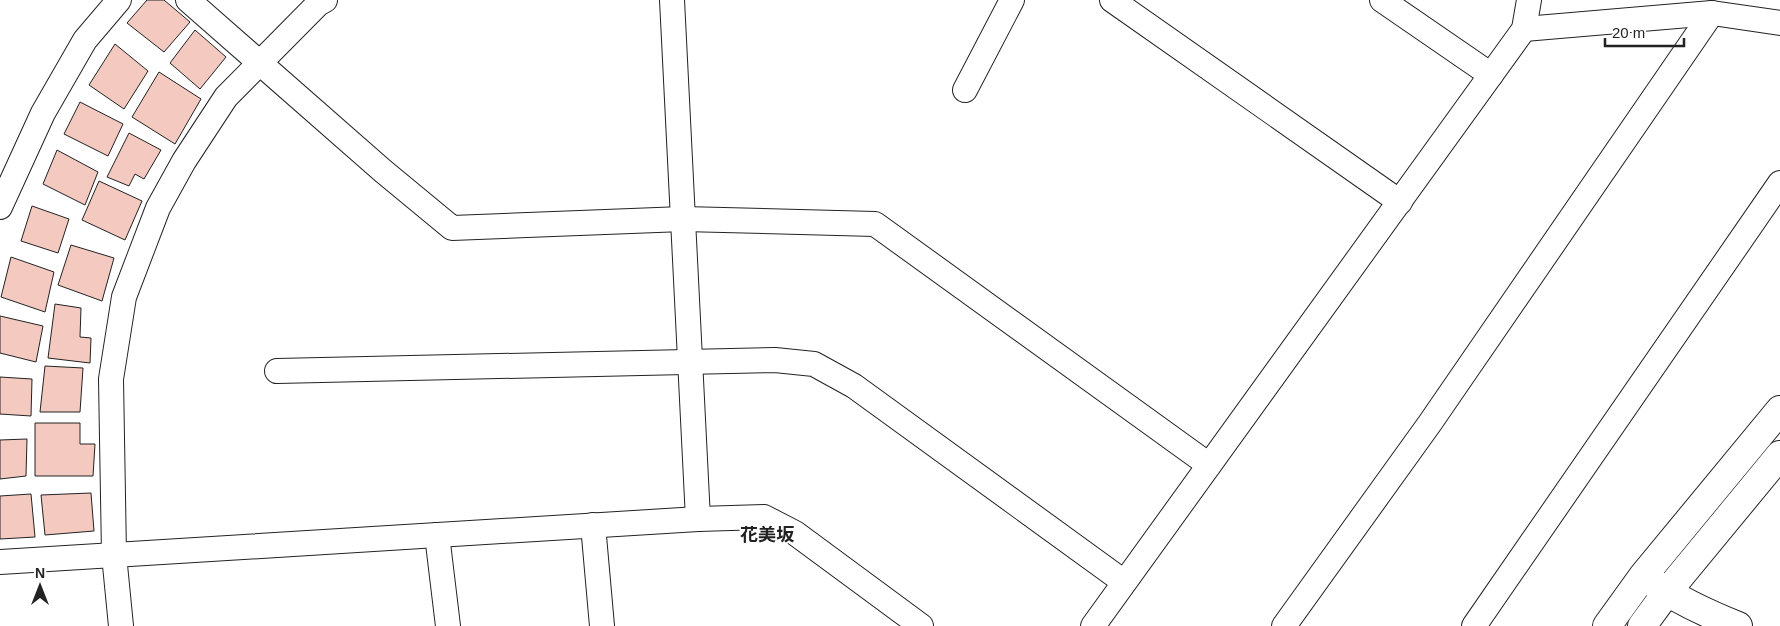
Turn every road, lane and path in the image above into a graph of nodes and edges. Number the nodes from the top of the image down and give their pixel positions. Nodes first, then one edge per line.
1 (119, 0) edge
2 (188, 0) edge
3 (325, 0) edge
4 (672, 0) edge
5 (1012, 0) edge
6 (1112, 0) edge
7 (1382, 0) edge
8 (1529, 0) edge
9 (1712, 12) junction
10 (1780, 23) edge
11 (1524, 29) junction
12 (260, 62) junction
13 (1491, 75) junction
14 (965, 90) dead end
15 (1780, 183) edge
16 (1400, 202) junction
17 (0, 207) edge
18 (683, 219) junction
19 (690, 363) junction
20 (277, 371) dead end
21 (1780, 410) edge
22 (1780, 455) edge
23 (1209, 465) junction
24 (698, 519) junction
25 (594, 525) junction
26 (437, 535) junction
27 (114, 554) junction
28 (0, 562) edge
29 (1643, 576) junction
30 (1124, 582) junction
31 (1667, 592) junction
32 (121, 626) edge
33 (448, 626) edge
34 (602, 626) edge
35 (921, 626) edge
36 (1093, 626) edge
37 (1284, 626) edge
38 (1474, 626) edge
39 (1607, 626) edge
40 (1642, 626) edge
41 (1738, 626) edge

1 - 17 street
2 - 12 street
3 - 12 street
4 - 18 street
5 - 14 street
6 - 16 street
7 - 13 street
8 - 11 street
9 - 10 street
9 - 11 street
9 - 37 street
11 - 13 street
12 - 18 street
12 - 27 street
13 - 16 street
15 - 38 street
16 - 23 street
18 - 19 street
18 - 23 street
19 - 20 street
19 - 24 street
19 - 30 street
21 - 29 street
22 - 31 street
23 - 30 street
24 - 25 street
24 - 35 street
25 - 26 street
25 - 34 street
26 - 27 street
26 - 33 street
27 - 28 street
27 - 32 street
29 - 31 street
29 - 39 street
30 - 36 street
31 - 40 street
31 - 41 street

